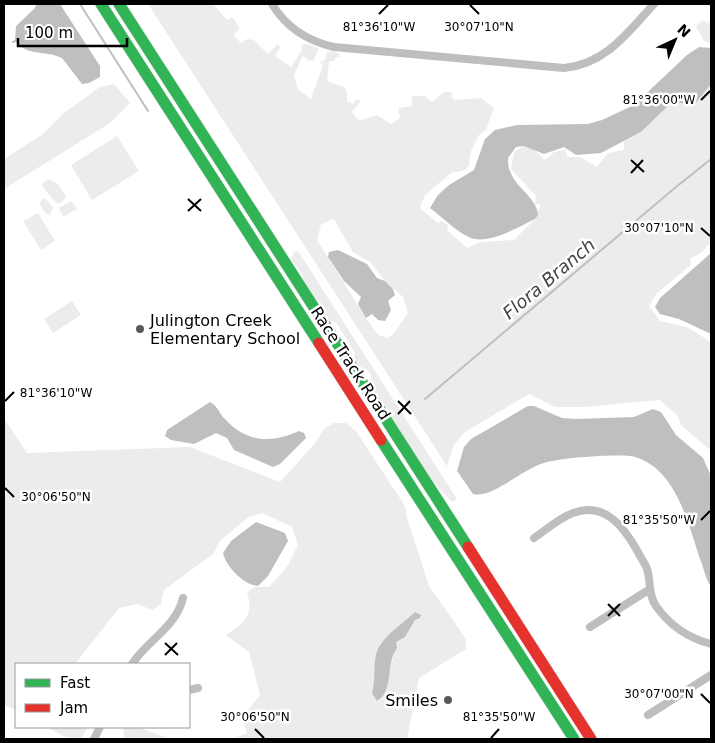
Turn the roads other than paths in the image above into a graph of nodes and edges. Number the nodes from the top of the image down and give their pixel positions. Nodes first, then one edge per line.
1 (101, 4) edge
2 (119, 4) edge
3 (272, 4) edge
4 (654, 4) edge
5 (180, 126) junction
6 (201, 132) junction
7 (258, 220) junction
8 (245, 228) junction
9 (284, 261) junction
10 (271, 268) junction
11 (534, 538) dead end
12 (650, 589) junction
13 (184, 598) dead end
14 (590, 627) dead end
15 (711, 644) edge
16 (136, 663) edge
17 (546, 668) junction
18 (711, 675) edge
19 (534, 676) junction
20 (198, 688) dead end
21 (190, 690) edge
22 (648, 715) dead end
23 (574, 739) edge
24 (592, 739) edge

1 - 5 main road, Race Track Road
2 - 6 main road, Race Track Road
3 - 4 street
5 - 6 main road
5 - 8 main road, Race Track Road
6 - 7 main road, Race Track Road
7 - 8 main road
7 - 9 main road, Race Track Road
8 - 10 main road, Race Track Road
9 - 10 main road
9 - 17 main road, Race Track Road
10 - 19 main road, Race Track Road
11 - 12 street
12 - 14 street
12 - 15 street
13 - 16 street
17 - 19 main road
17 - 24 main road, Race Track Road
18 - 22 street
19 - 23 main road, Race Track Road
20 - 21 street

